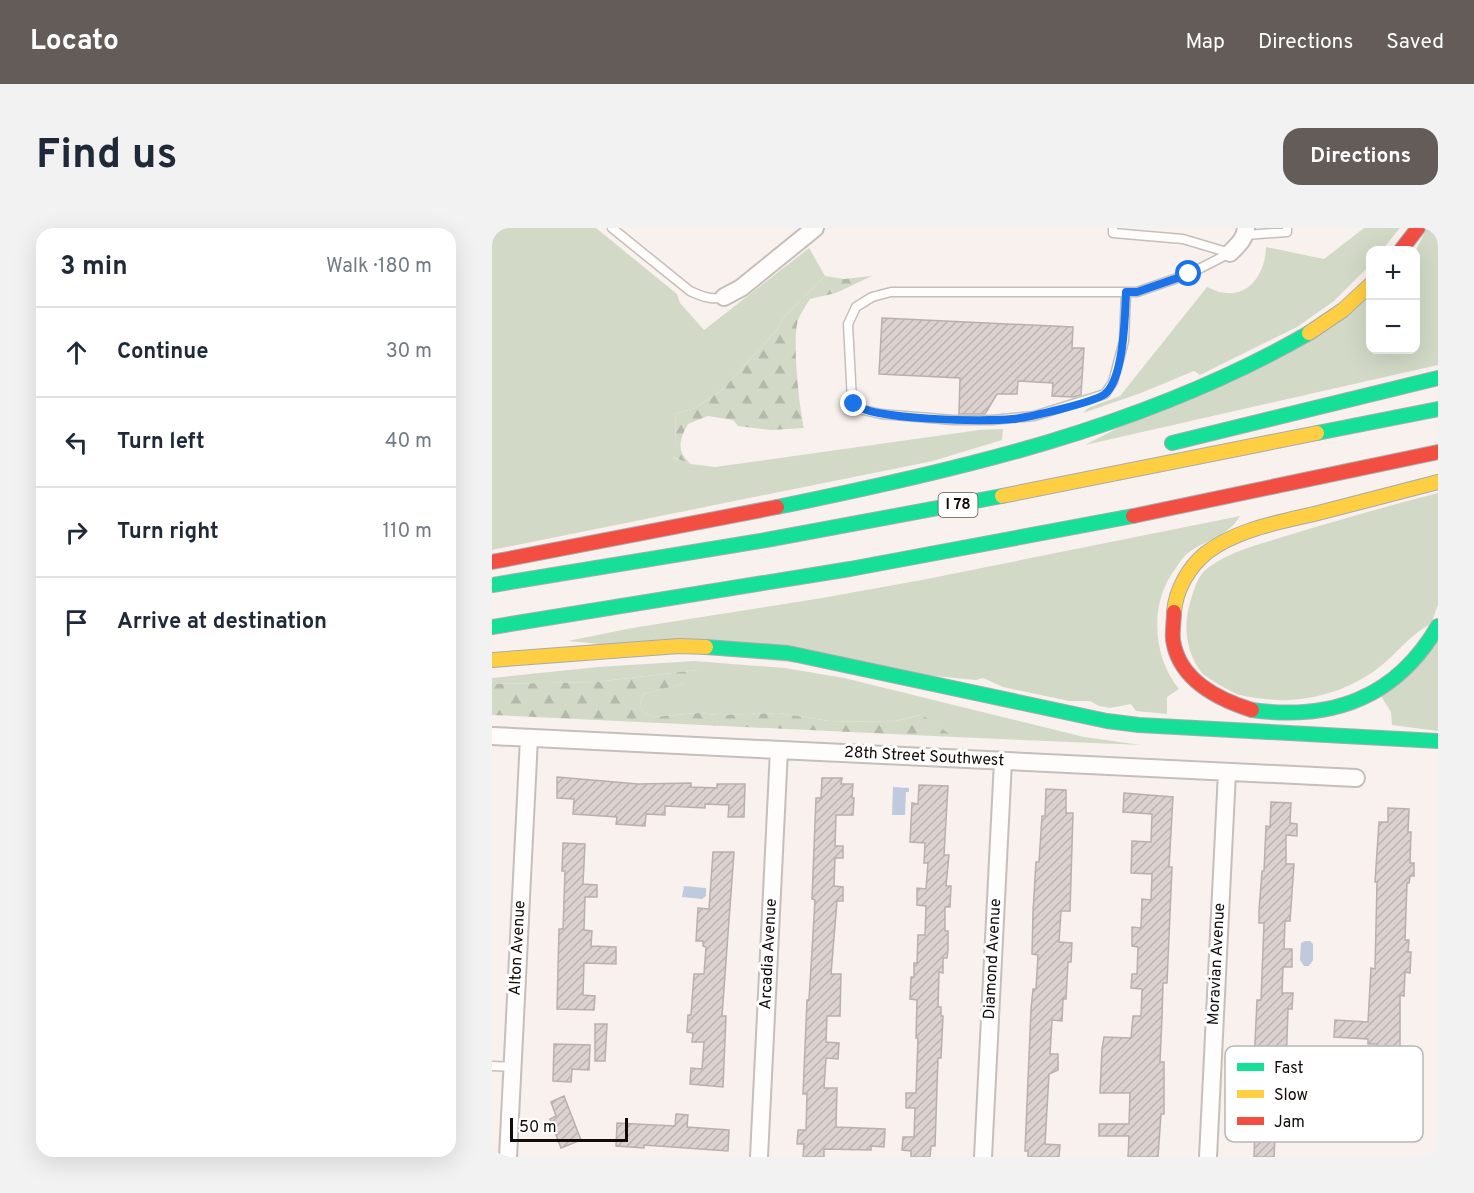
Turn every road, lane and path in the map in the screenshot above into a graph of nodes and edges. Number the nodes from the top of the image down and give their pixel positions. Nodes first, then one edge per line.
1 (612, 228) edge
2 (815, 228) edge
3 (1113, 228) edge
4 (1287, 228) edge
5 (1418, 228) edge
6 (1246, 231) edge
7 (1404, 246) edge
8 (1230, 253) junction
9 (1366, 289) edge
10 (1126, 292) junction
11 (724, 297) joint
12 (1433, 380) edge
13 (1438, 409) edge
14 (1163, 445) dead end
15 (1438, 452) edge
16 (1046, 473) dead end
17 (1438, 482) edge
18 (766, 540) junction
19 (492, 562) edge
20 (492, 585) edge
21 (1438, 626) edge
22 (492, 627) edge
23 (492, 660) edge
24 (492, 736) edge
25 (528, 738) junction
26 (1438, 741) edge
27 (779, 750) junction
28 (1003, 761) junction
29 (1227, 772) junction
30 (1356, 778) dead end
31 (492, 1066) edge
32 (513, 1066) junction
33 (508, 1157) edge
34 (759, 1157) edge
35 (983, 1157) edge
36 (1208, 1157) edge

1 - 11 lane
2 - 11 street
3 - 8 lane
4 - 6 lane
5 - 7 highway
6 - 8 street
8 - 10 lane
9 - 19 highway
10 - 10 lane
12 - 14 highway
13 - 18 highway, I 78
15 - 22 highway
16 - 18 highway
17 - 21 highway
18 - 20 highway, I 78
23 - 26 highway
24 - 25 street, 28th Street Southwest
25 - 27 street, 28th Street Southwest
25 - 32 street, Alton Avenue
27 - 28 street, 28th Street Southwest
27 - 34 street, Arcadia Avenue
28 - 29 street, 28th Street Southwest
28 - 35 street, Diamond Avenue
29 - 30 street, 28th Street Southwest
29 - 36 street, Moravian Avenue
31 - 32 lane
32 - 33 street, Alton Avenue

